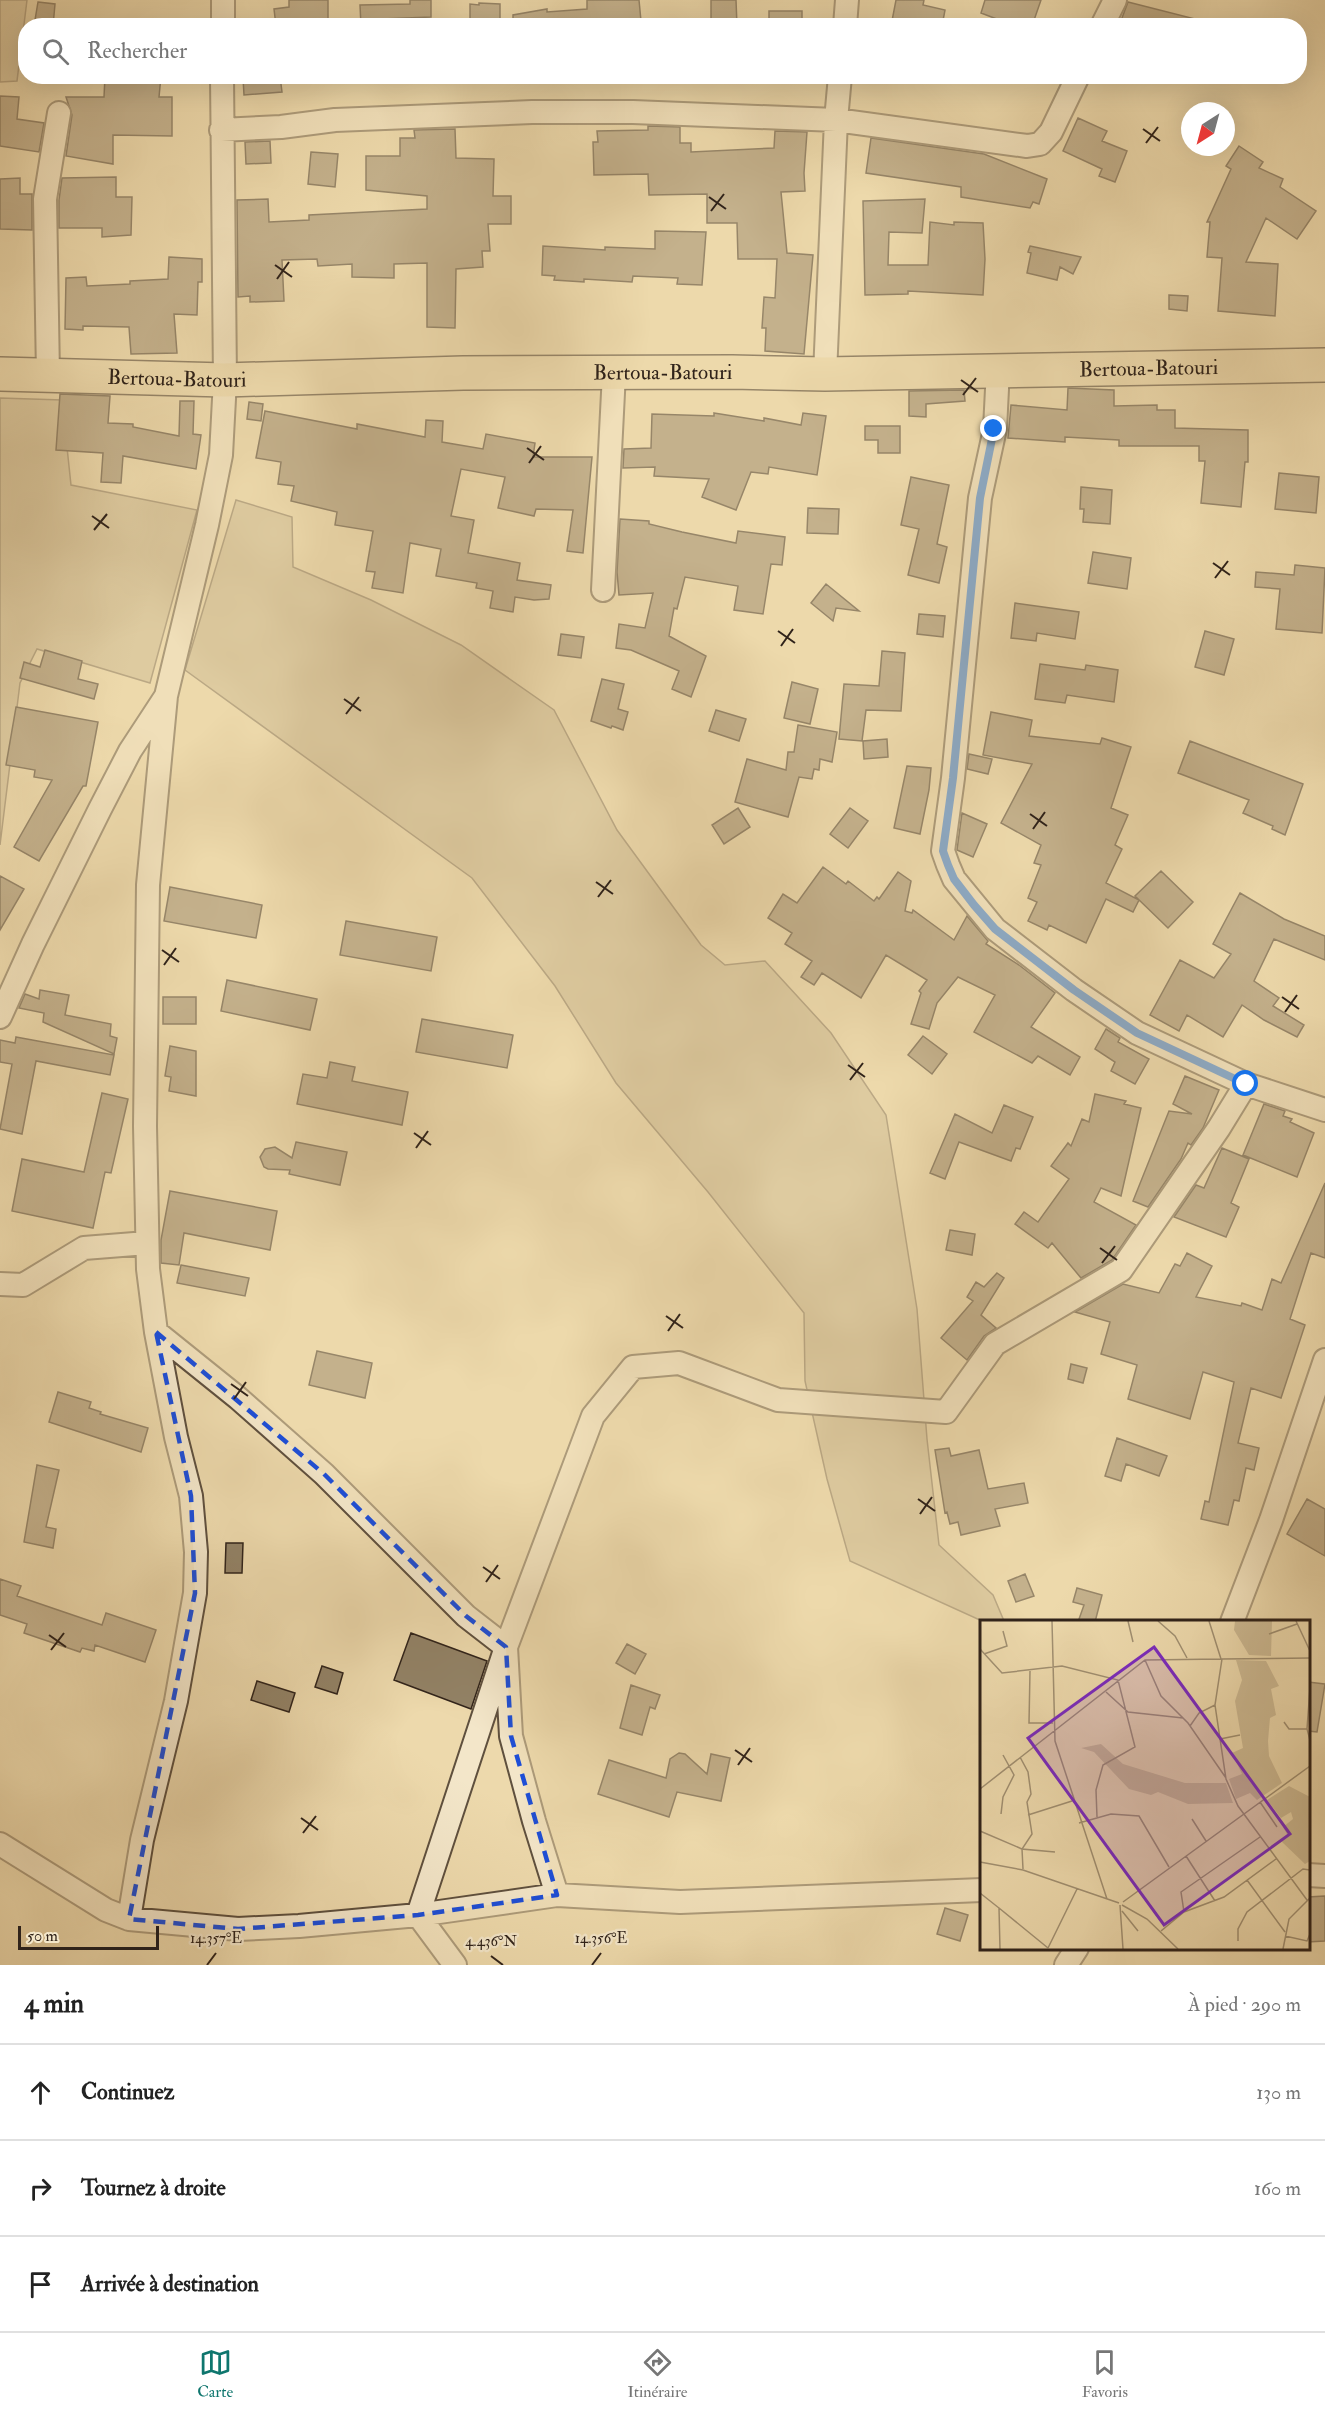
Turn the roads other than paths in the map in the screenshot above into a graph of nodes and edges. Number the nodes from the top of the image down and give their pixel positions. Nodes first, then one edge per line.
1 (223, 0) edge
2 (847, 0) edge
3 (1115, 0) edge
4 (223, 18) edge
5 (846, 18) edge
6 (1106, 18) edge
7 (222, 84) edge
8 (839, 84) edge
9 (1074, 84) edge
10 (59, 113) dead end
11 (836, 120) junction
12 (221, 130) junction
13 (1325, 364) edge
14 (998, 369) junction
15 (614, 373) junction
16 (0, 374) edge
17 (825, 374) junction
18 (48, 375) junction
19 (225, 380) junction
20 (603, 590) dead end
21 (166, 696) junction
22 (2, 1005) edge
23 (1246, 1084) junction
24 (1325, 1110) edge
25 (147, 1243) junction
26 (0, 1284) edge
27 (156, 1332) junction
28 (1325, 1360) edge
29 (1233, 1620) edge
30 (506, 1647) junction
31 (0, 1844) edge
32 (1310, 1875) edge
33 (1325, 1876) edge
34 (980, 1890) edge
35 (557, 1895) junction
36 (418, 1915) junction
37 (129, 1919) junction
38 (455, 1965) edge

1 - 4 street
2 - 5 street
3 - 6 street
7 - 12 street
8 - 11 street
9 - 11 street
10 - 18 street
11 - 12 street
11 - 17 street
12 - 19 street
13 - 14 highway, Bertoua-Batouri
14 - 17 highway, Bertoua-Batouri
14 - 23 street
15 - 17 highway, Bertoua-Batouri
15 - 19 highway, Bertoua-Batouri
15 - 20 street
16 - 18 highway, Bertoua-Batouri
18 - 19 highway, Bertoua-Batouri
19 - 21 street
21 - 22 street
21 - 25 street
23 - 24 street
23 - 30 street
25 - 26 street
25 - 27 street
27 - 30 street
27 - 37 street
28 - 29 street
30 - 35 street
30 - 36 street
31 - 37 street
32 - 33 street
34 - 35 street
35 - 36 street
36 - 37 street
36 - 38 street

